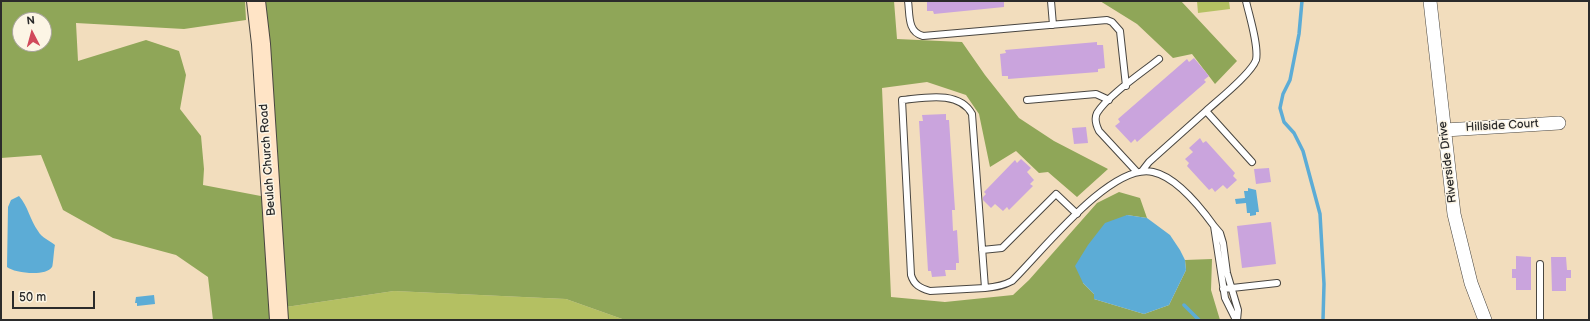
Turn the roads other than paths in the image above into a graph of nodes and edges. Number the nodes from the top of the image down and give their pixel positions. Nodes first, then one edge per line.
1 (256, 1) edge
2 (908, 1) edge
3 (1051, 1) edge
4 (1246, 1) edge
5 (1430, 1) edge
6 (1053, 25) junction
7 (1158, 59) dead end
8 (1126, 86) junction
9 (1027, 100) dead end
10 (1109, 100) junction
11 (1206, 111) junction
12 (1559, 123) dead end
13 (1445, 130) junction
14 (1252, 162) dead end
15 (1140, 172) junction
16 (1077, 214) junction
17 (1214, 226) junction
18 (982, 250) junction
19 (1540, 264) dead end
20 (1277, 283) dead end
21 (985, 288) junction
22 (1232, 288) junction
23 (1223, 289) junction
24 (279, 320) edge
25 (1236, 320) edge
26 (1485, 320) edge
27 (1540, 320) edge

1 - 24 street, Beulah Church Road
2 - 6 lane
3 - 6 lane
4 - 11 lane
5 - 13 street, Riverside Drive
6 - 8 lane
7 - 8 lane
8 - 10 lane
9 - 10 lane
10 - 15 lane
11 - 14 lane
11 - 15 lane
12 - 13 street, Hillside Court
13 - 26 street, Riverside Drive
15 - 16 lane
15 - 17 lane
16 - 18 lane
16 - 21 lane
17 - 22 lane
17 - 23 lane
18 - 21 lane
18 - 21 lane
19 - 27 lane
20 - 22 lane
22 - 23 lane
22 - 25 lane
23 - 25 lane

